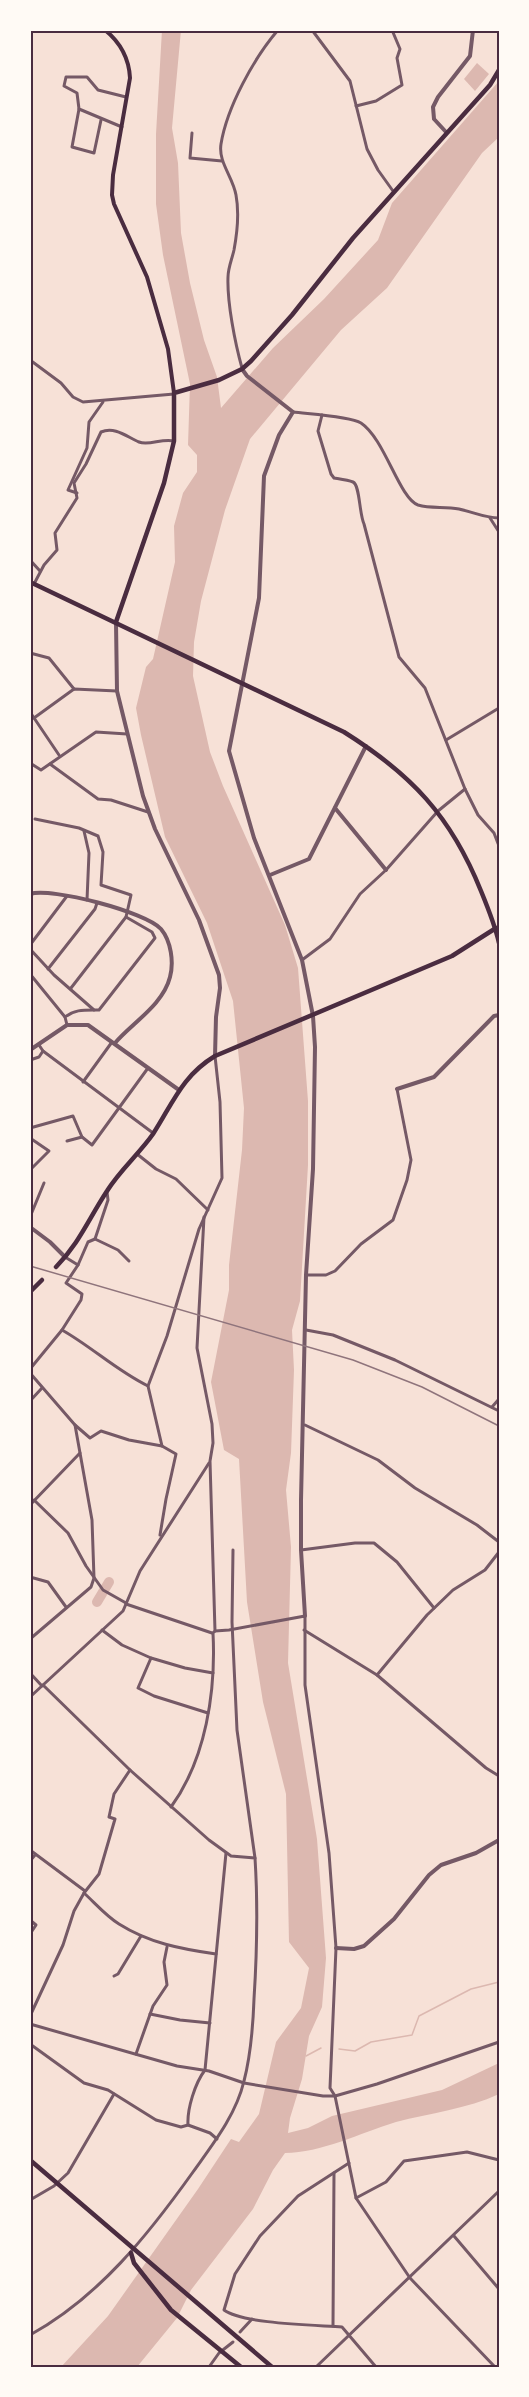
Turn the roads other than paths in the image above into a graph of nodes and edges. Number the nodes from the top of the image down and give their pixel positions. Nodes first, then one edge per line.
1 (105, 30) edge
2 (278, 30) edge
3 (312, 30) edge
4 (392, 30) edge
5 (473, 30) edge
6 (499, 70) edge
7 (128, 98) junction
8 (356, 106) junction
9 (79, 109) junction
10 (101, 119) junction
11 (122, 127) junction
12 (192, 132) dead end
13 (446, 132) junction
14 (222, 161) junction
15 (393, 191) junction
16 (30, 360) edge
17 (242, 369) junction
18 (174, 393) junction
19 (103, 402) junction
20 (291, 411) junction
21 (322, 415) junction
22 (174, 441) junction
23 (77, 493) junction
24 (490, 518) junction
25 (499, 518) edge
26 (499, 531) edge
27 (30, 560) edge
28 (40, 571) junction
29 (32, 583) edge
30 (116, 622) junction
31 (30, 653) edge
32 (243, 683) junction
33 (74, 688) junction
34 (117, 691) junction
35 (499, 708) edge
36 (30, 712) edge
37 (34, 718) junction
38 (127, 734) junction
39 (446, 740) junction
40 (366, 746) junction
41 (60, 755) junction
42 (30, 763) edge
43 (50, 764) junction
44 (465, 789) junction
45 (335, 808) junction
46 (438, 811) junction
47 (148, 812) junction
48 (35, 819) dead end
49 (84, 831) junction
50 (499, 846) edge
51 (386, 870) junction
52 (270, 875) junction
53 (30, 894) edge
54 (68, 895) junction
55 (87, 900) junction
56 (97, 903) junction
57 (126, 915) junction
58 (498, 927) edge
59 (499, 943) edge
60 (30, 945) edge
61 (30, 949) edge
62 (302, 960) junction
63 (48, 969) junction
64 (30, 974) edge
65 (71, 988) junction
66 (94, 1010) junction
67 (499, 1015) edge
68 (64, 1017) junction
69 (311, 1017) junction
70 (67, 1025) junction
71 (114, 1042) junction
72 (39, 1045) junction
73 (30, 1050) edge
74 (43, 1051) junction
75 (215, 1056) junction
76 (30, 1060) edge
77 (148, 1068) junction
78 (83, 1082) junction
79 (397, 1089) joint
80 (178, 1090) junction
81 (118, 1108) junction
82 (30, 1128) edge
83 (153, 1133) junction
84 (82, 1137) junction
85 (30, 1138) edge
86 (67, 1141) dead end
87 (137, 1153) junction
88 (30, 1170) edge
89 (44, 1184) dead end
90 (107, 1190) junction
91 (208, 1210) junction
92 (30, 1217) edge
93 (204, 1217) junction
94 (30, 1227) edge
95 (95, 1239) junction
96 (65, 1257) junction
97 (129, 1261) dead end
98 (78, 1265) junction
99 (56, 1267) dead end
100 (306, 1275) junction
101 (42, 1280) dead end
102 (30, 1292) edge
103 (62, 1330) junction
104 (306, 1330) junction
105 (30, 1371) edge
106 (148, 1386) junction
107 (42, 1388) junction
108 (499, 1399) edge
109 (30, 1401) edge
110 (492, 1407) junction
111 (499, 1411) edge
112 (75, 1425) junction
113 (304, 1425) junction
114 (162, 1446) junction
115 (80, 1454) junction
116 (210, 1461) junction
117 (34, 1500) junction
118 (30, 1505) edge
119 (160, 1538) junction
120 (499, 1542) edge
121 (233, 1550) dead end
122 (301, 1550) junction
123 (499, 1552) edge
124 (30, 1577) edge
125 (94, 1578) junction
126 (126, 1604) junction
127 (66, 1607) junction
128 (434, 1608) junction
129 (303, 1616) junction
130 (102, 1630) junction
131 (304, 1630) junction
132 (214, 1632) junction
133 (30, 1639) edge
134 (151, 1658) junction
135 (30, 1673) edge
136 (213, 1673) junction
137 (377, 1675) junction
138 (42, 1686) junction
139 (30, 1697) edge
140 (208, 1713) junction
141 (130, 1770) junction
142 (499, 1776) edge
143 (171, 1807) junction
144 (499, 1840) edge
145 (30, 1850) edge
146 (226, 1853) junction
147 (35, 1855) junction
148 (255, 1858) junction
149 (30, 1861) edge
150 (85, 1892) junction
151 (30, 1920) edge
152 (30, 1934) edge
153 (141, 1936) junction
154 (168, 1946) junction
155 (336, 1948) junction
156 (216, 1954) junction
157 (114, 1976) dead end
158 (150, 2014) junction
159 (30, 2016) edge
160 (210, 2023) junction
161 (30, 2024) edge
162 (499, 2042) edge
163 (30, 2044) edge
164 (136, 2054) junction
165 (205, 2070) junction
166 (246, 2084) junction
167 (114, 2094) junction
168 (335, 2096) junction
169 (188, 2125) junction
170 (217, 2139) junction
171 (30, 2160) edge
172 (499, 2160) edge
173 (349, 2161) junction
174 (334, 2173) junction
175 (56, 2183) junction
176 (499, 2191) edge
177 (356, 2198) junction
178 (30, 2200) edge
179 (454, 2236) junction
180 (134, 2251) junction
181 (410, 2278) junction
182 (499, 2289) edge
183 (252, 2319) junction
184 (333, 2326) junction
185 (240, 2332) dead end
186 (30, 2336) edge
187 (350, 2336) junction
188 (232, 2342) dead end
189 (221, 2351) junction
190 (209, 2367) edge
191 (241, 2367) edge
192 (272, 2367) edge
193 (316, 2367) edge
194 (376, 2367) edge
195 (495, 2367) edge

1 - 7 main road
2 - 14 street
3 - 8 street
4 - 8 street
5 - 13 street
6 - 13 main road
7 - 9 street
7 - 11 main road
8 - 15 street
9 - 10 street
9 - 10 street
10 - 11 street
11 - 18 main road
12 - 14 street
13 - 15 main road
14 - 17 street
15 - 17 main road
16 - 19 street
17 - 18 main road
17 - 20 street
18 - 19 street
18 - 22 main road
19 - 23 street
20 - 21 street
20 - 32 street
21 - 24 street
21 - 39 street
22 - 23 street
22 - 30 main road
23 - 28 street
24 - 25 street
24 - 26 street
27 - 28 street
28 - 29 street
29 - 30 main road
30 - 32 main road
30 - 34 street
31 - 33 street
32 - 40 main road
32 - 52 street
33 - 34 street
33 - 37 street
34 - 38 street
35 - 39 street
36 - 37 street
37 - 41 street
38 - 41 street
38 - 47 street
39 - 44 street
40 - 45 street
40 - 46 main road
41 - 43 street
42 - 43 street
43 - 47 street
44 - 46 street
44 - 50 street
45 - 51 street
45 - 52 street
46 - 51 street
46 - 58 main road
47 - 75 street
48 - 49 street
49 - 55 street
49 - 57 street
51 - 62 street
52 - 62 street
53 - 54 street
54 - 55 street
54 - 60 street
55 - 56 street
56 - 57 street
56 - 63 street
57 - 65 street
57 - 66 street
57 - 71 street
58 - 59 main road
58 - 69 main road
61 - 63 street
62 - 69 street
63 - 65 street
64 - 68 street
65 - 66 street
66 - 68 street
67 - 79 street
68 - 70 street
69 - 75 main road
69 - 100 street
70 - 71 street
70 - 72 street
71 - 77 street
71 - 78 street
72 - 73 street
72 - 74 street
74 - 76 street
74 - 78 street
75 - 80 main road
75 - 91 street
77 - 80 street
77 - 81 street
78 - 81 street
79 - 100 street
80 - 83 main road
81 - 83 street
81 - 84 street
82 - 84 street
83 - 87 main road
84 - 86 street
85 - 88 street
87 - 90 main road
87 - 91 street
89 - 92 street
90 - 95 street
90 - 96 main road
91 - 93 street
93 - 106 street
93 - 116 street
94 - 96 street
95 - 97 street
95 - 98 street
96 - 98 street
96 - 99 main road
98 - 103 street
100 - 104 street
101 - 102 main road
103 - 105 street
103 - 106 street
104 - 110 street
104 - 113 street
105 - 107 street
106 - 114 street
107 - 109 street
107 - 112 street
108 - 110 street
110 - 111 street
112 - 114 street
112 - 115 street
113 - 120 street
113 - 122 street
114 - 119 street
115 - 117 street
115 - 125 street
116 - 119 street
116 - 132 street
117 - 118 street
117 - 125 street
119 - 126 street
121 - 148 street
122 - 128 street
122 - 129 street
123 - 128 street
124 - 127 street
125 - 126 street
125 - 127 street
126 - 130 street
126 - 132 street
127 - 133 street
128 - 137 street
129 - 131 street
129 - 132 street
130 - 134 street
130 - 138 street
131 - 137 street
131 - 155 street
132 - 136 street
134 - 136 street
134 - 140 street
135 - 138 street
136 - 140 street
137 - 142 street
138 - 139 street
138 - 141 street
140 - 143 street
141 - 143 street
141 - 150 street
143 - 146 street
144 - 155 street
145 - 147 street
146 - 148 street
146 - 156 street
147 - 149 street
147 - 150 street
148 - 166 street
150 - 153 street
150 - 159 street
151 - 152 street
153 - 154 street
153 - 157 street
154 - 156 street
154 - 158 street
155 - 168 street
156 - 160 street
158 - 160 street
158 - 164 street
160 - 165 street
161 - 164 street
162 - 168 street
163 - 167 street
164 - 165 street
165 - 166 street
165 - 169 street
166 - 168 street
166 - 170 street
167 - 169 street
167 - 175 street
168 - 173 street
169 - 170 street
170 - 180 street
171 - 175 main road
172 - 177 street
173 - 174 street
173 - 177 street
174 - 183 street
174 - 184 street
175 - 178 street
175 - 180 main road
176 - 179 street
177 - 181 street
179 - 181 street
179 - 182 street
180 - 186 street
180 - 189 main road
180 - 192 main road
181 - 187 street
181 - 195 street
183 - 184 street
183 - 185 street
184 - 187 street
187 - 193 street
187 - 194 street
188 - 189 street
189 - 190 street
189 - 191 main road

